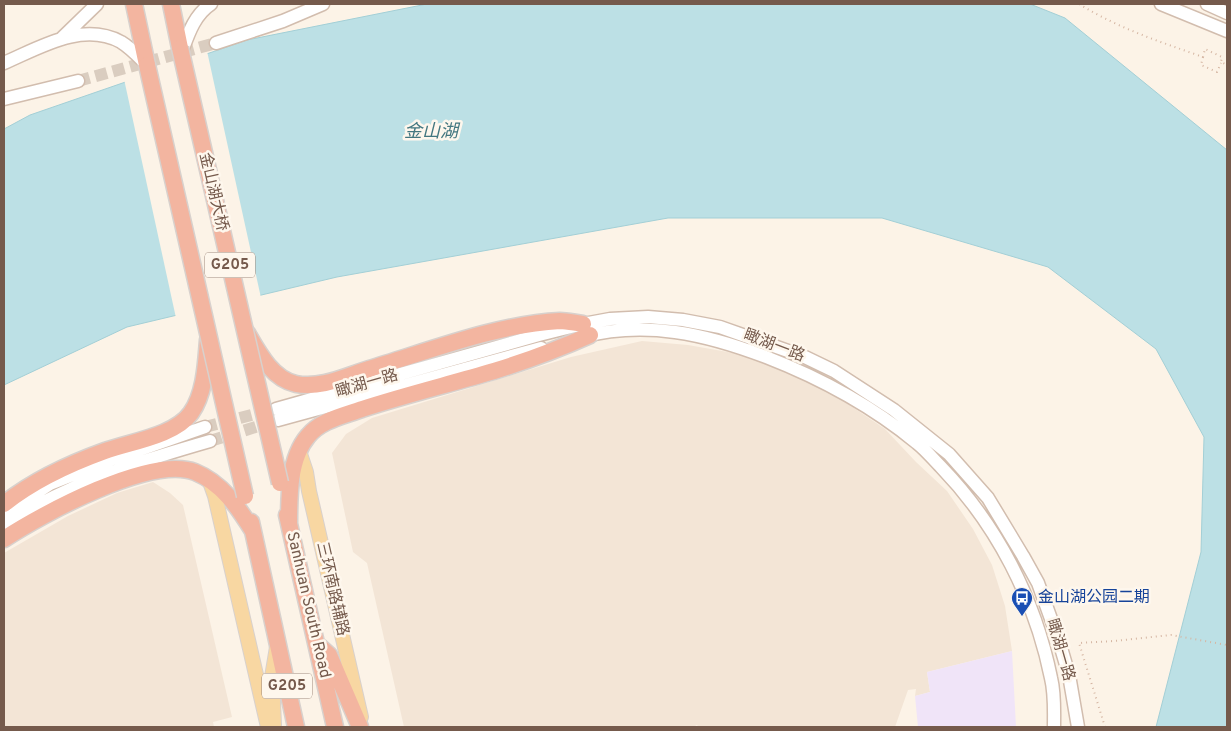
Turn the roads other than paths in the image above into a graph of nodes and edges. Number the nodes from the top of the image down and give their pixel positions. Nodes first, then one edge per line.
1 (97, 4) edge
2 (134, 4) edge
3 (171, 4) edge
4 (212, 4) edge
5 (323, 4) edge
6 (1161, 4) edge
7 (1207, 4) edge
8 (1227, 13) edge
9 (1227, 31) edge
10 (62, 38) junction
11 (216, 43) tunnel mouth
12 (181, 51) junction
13 (4, 64) edge
14 (147, 65) junction
15 (78, 81) tunnel mouth
16 (4, 99) edge
17 (244, 328) junction
18 (586, 329) junction
19 (209, 337) junction
20 (277, 415) tunnel mouth
21 (206, 427) tunnel mouth
22 (210, 441) tunnel mouth
23 (299, 451) junction
24 (209, 479) junction
25 (280, 483) joint
26 (4, 504) edge
27 (4, 514) edge
28 (289, 524) junction
29 (4, 527) edge
30 (253, 531) junction
31 (4, 539) edge
32 (278, 644) junction
33 (316, 644) junction
34 (268, 727) edge
35 (274, 727) edge
36 (296, 727) edge
37 (335, 727) edge
38 (361, 727) edge
39 (1054, 727) edge
40 (1078, 727) edge

1 - 10 street
2 - 14 highway, G205
3 - 12 highway, G205
4 - 12 street
5 - 11 street
6 - 9 street
7 - 8 street
10 - 13 street
10 - 14 street
12 - 17 highway, 金山湖大桥 / G205, bridge
14 - 19 highway, G205, bridge
15 - 16 street
17 - 18 highway
17 - 25 highway, 金山湖大桥 / G205, bridge
18 - 20 street, 瞰湖一路
18 - 23 highway
18 - 39 street, 瞰湖一路
18 - 40 street, 瞰湖一路
19 - 26 highway
19 - 30 highway, G205, bridge
21 - 27 street
22 - 29 street
23 - 28 highway
23 - 38 main road, 三环南路辅路
24 - 30 highway
24 - 31 highway
24 - 34 main road
25 - 28 highway, Sanhuan South Road / G205
28 - 33 highway, Sanhuan South Road / G205
30 - 32 highway, G205
32 - 35 main road
32 - 36 highway, G205
33 - 37 highway, Sanhuan South Road / G205
33 - 38 highway

